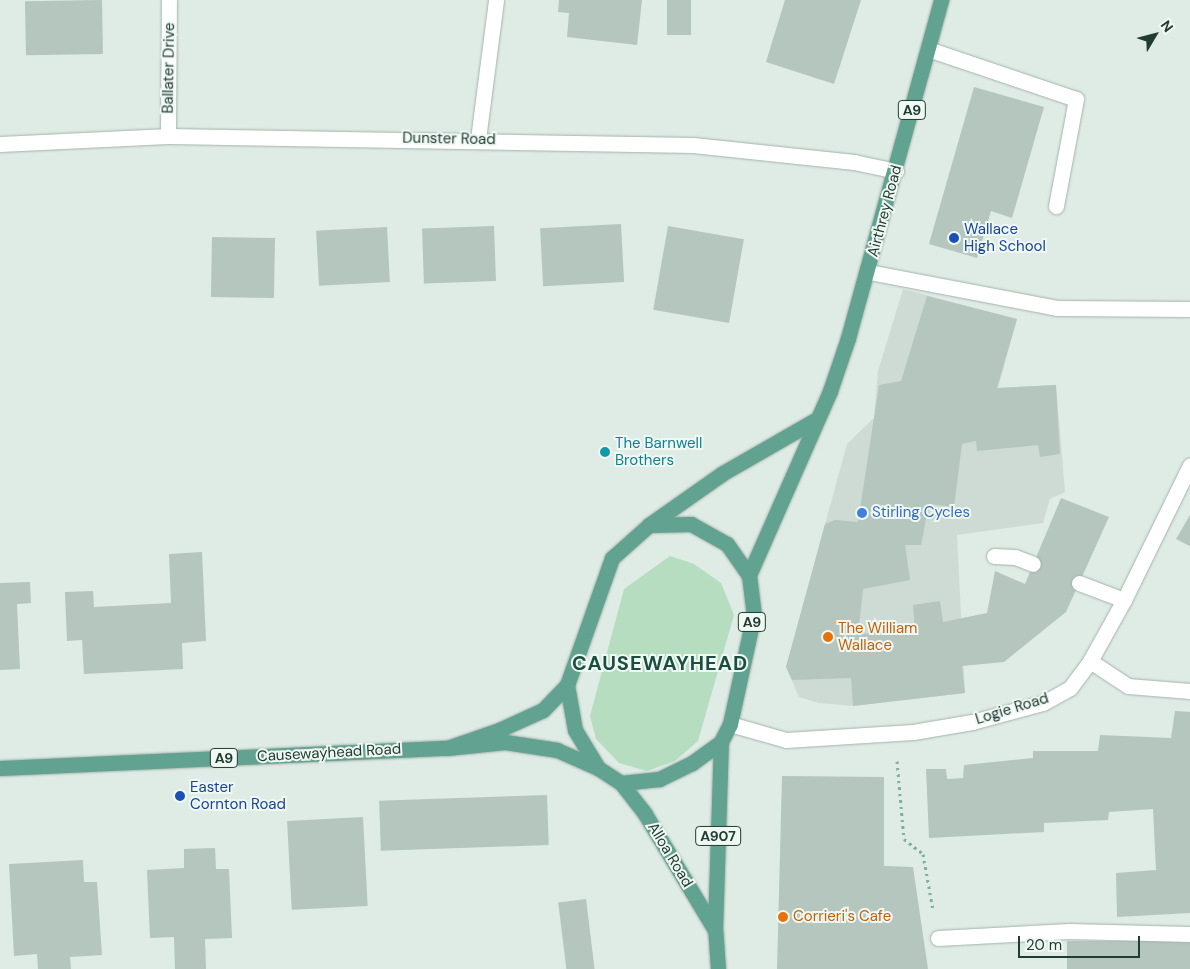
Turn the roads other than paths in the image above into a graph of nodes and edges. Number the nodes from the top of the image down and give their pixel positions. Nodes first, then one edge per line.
1 (169, 0) edge
2 (496, 0) edge
3 (941, 0) edge
4 (928, 49) junction
5 (168, 136) junction
6 (478, 139) junction
7 (0, 144) edge
8 (896, 171) junction
9 (1056, 206) dead end
10 (869, 272) junction
11 (1190, 309) edge
12 (817, 419) junction
13 (1190, 465) edge
14 (649, 524) junction
15 (994, 556) dead end
16 (1033, 564) dead end
17 (749, 575) junction
18 (1079, 583) dead end
19 (1124, 600) junction
20 (1090, 661) junction
21 (567, 685) junction
22 (1190, 691) edge
23 (730, 724) junction
24 (721, 742) junction
25 (448, 748) junction
26 (0, 768) edge
27 (598, 768) junction
28 (621, 783) junction
29 (715, 930) junction
30 (1190, 934) edge
31 (938, 938) road end
32 (718, 969) edge

1 - 5 street, Ballater Drive
2 - 6 street
3 - 4 main road, Airthrey Road / A9
4 - 8 main road, Airthrey Road / A9
4 - 9 street
5 - 6 street, Dunster Road
5 - 7 street, Dunster Road
6 - 8 street, Dunster Road
8 - 10 main road, Airthrey Road / A9
10 - 11 street
10 - 12 main road, Airthrey Road / A9
12 - 14 main road, A9
12 - 17 main road, Airthrey Road / A9
13 - 19 street, Logie Road
14 - 17 main road, A9
14 - 21 main road, A9
15 - 16 street
17 - 23 main road, A9
18 - 19 street
19 - 20 street, Logie Road
20 - 22 street
20 - 23 street, Logie Road
21 - 25 main road, Causewayhead Road / A9
21 - 27 main road, A9
23 - 24 main road, A9
24 - 28 main road, A9
24 - 29 main road, Alloa Road / A907
25 - 26 main road, Causewayhead Road / A9
25 - 27 main road, Causewayhead Road / A9
27 - 28 main road, A9
28 - 29 main road, Alloa Road / A907
29 - 32 main road, Alloa Road / A907
30 - 31 street

